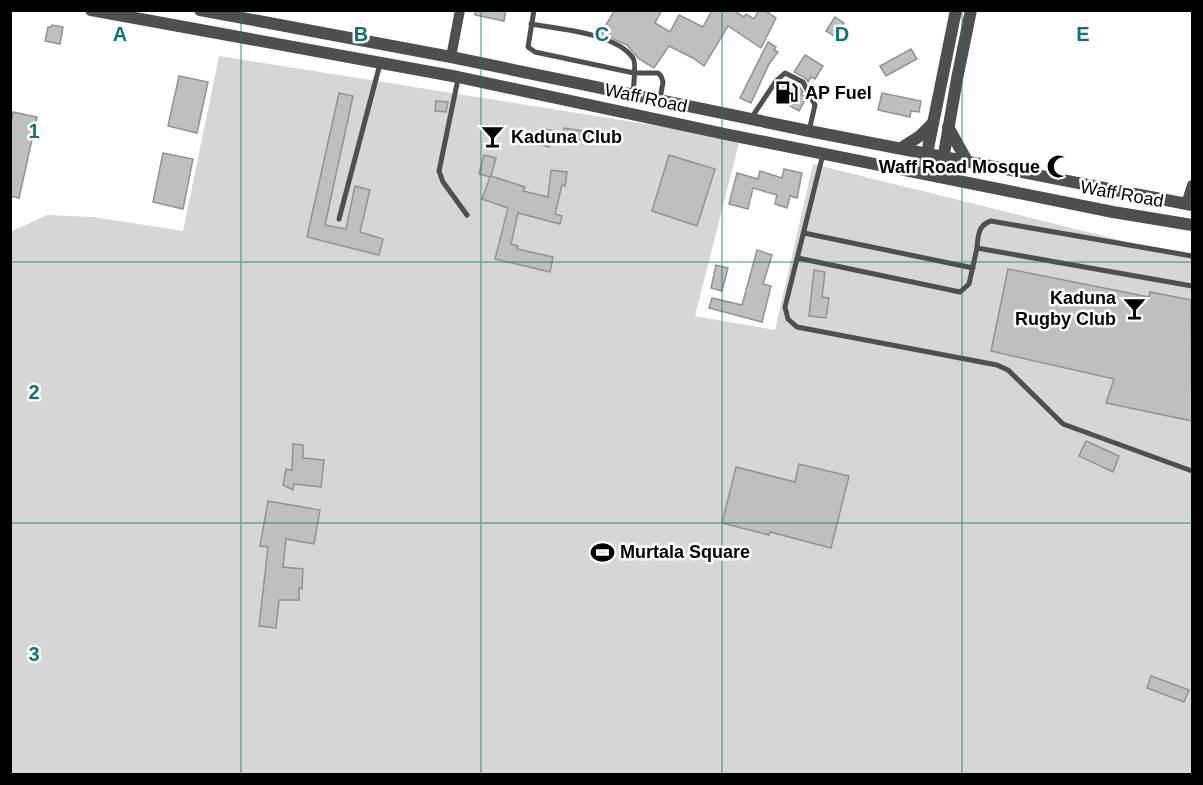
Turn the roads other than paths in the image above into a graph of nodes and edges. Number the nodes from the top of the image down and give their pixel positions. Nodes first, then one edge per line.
1 (91, 10) edge
2 (200, 10) edge
3 (460, 10) edge
4 (534, 10) edge
5 (956, 10) edge
6 (971, 10) edge
7 (531, 24) junction
8 (452, 57) junction
9 (380, 64) junction
10 (634, 74) junction
11 (458, 77) junction
12 (633, 95) junction
13 (660, 101) junction
14 (751, 119) junction
15 (934, 122) junction
16 (948, 128) junction
17 (809, 131) junction
18 (901, 148) junction
19 (824, 153) junction
20 (927, 154) junction
21 (943, 157) junction
22 (967, 161) junction
23 (923, 173) junction
24 (940, 177) junction
25 (1192, 185) edge
26 (1189, 205) edge
27 (467, 215) dead end
28 (339, 219) dead end
29 (1192, 225) edge
30 (804, 233) junction
31 (977, 248) junction
32 (1192, 256) edge
33 (798, 258) junction
34 (973, 268) junction
35 (1192, 286) edge
36 (1192, 471) edge

1 - 9 street, Waff Road
2 - 8 street, Waff Road
3 - 8 street
4 - 7 lane
5 - 15 street
6 - 16 street
7 - 10 lane
7 - 10 lane
8 - 12 street, Waff Road
9 - 11 street, Waff Road
9 - 28 lane
10 - 12 lane
10 - 13 lane
11 - 19 street, Waff Road
11 - 27 lane
12 - 13 street, Waff Road
13 - 14 street, Waff Road
14 - 17 street, Waff Road
14 - 17 lane
15 - 18 street
15 - 20 street
16 - 21 street
16 - 22 street
17 - 18 street, Waff Road
18 - 20 street, Waff Road
19 - 23 street, Waff Road
19 - 30 lane
20 - 21 street, Waff Road
20 - 23 street
21 - 22 street, Waff Road
21 - 24 street
22 - 26 street, Waff Road
23 - 24 street, Waff Road
24 - 29 street, Waff Road
25 - 26 street
30 - 33 lane
30 - 34 lane
31 - 32 lane
31 - 34 lane
31 - 35 lane
33 - 34 lane
33 - 36 lane

